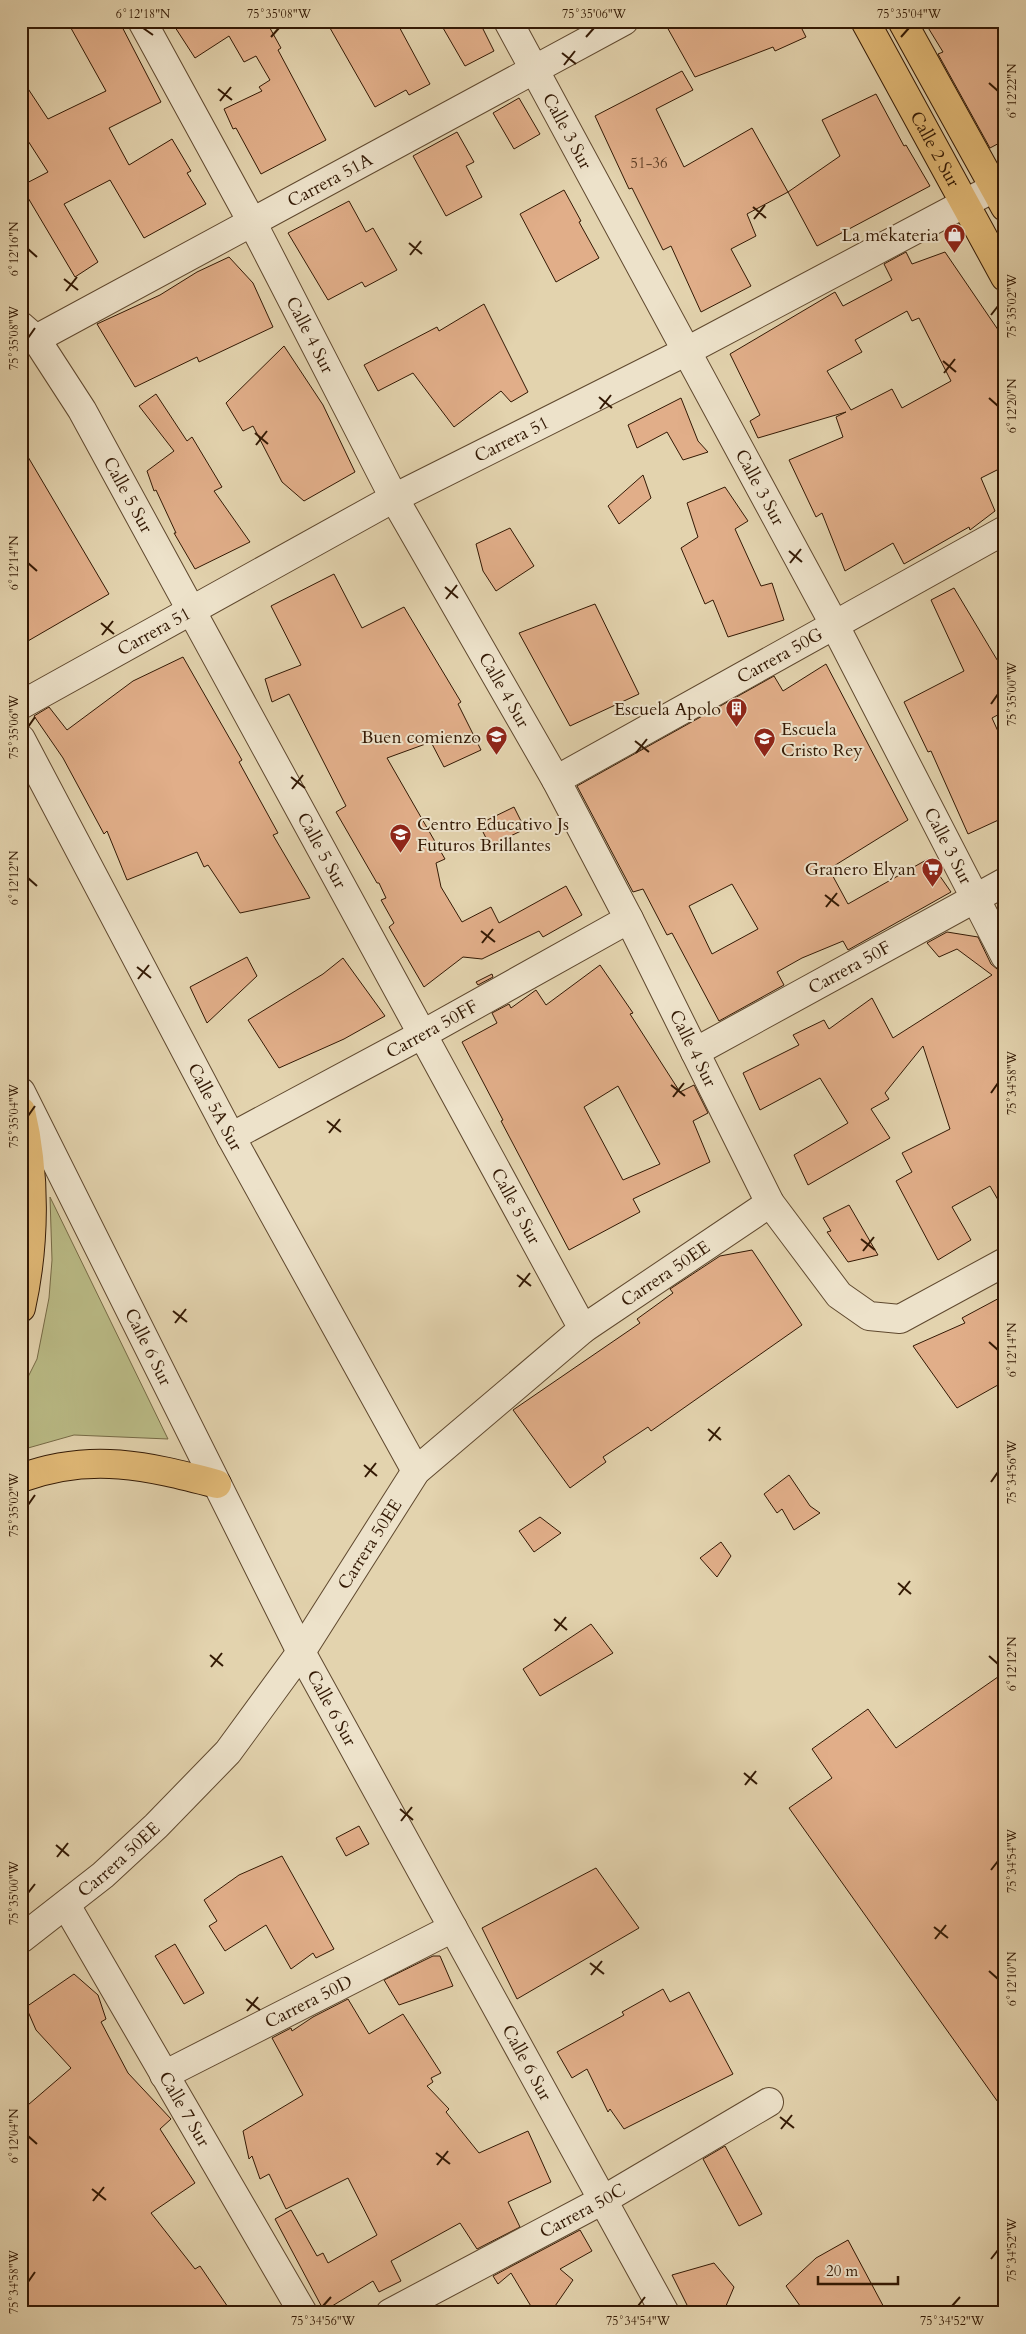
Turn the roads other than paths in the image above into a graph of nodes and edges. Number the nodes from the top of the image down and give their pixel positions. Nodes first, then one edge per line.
1 (142, 21) edge
2 (508, 21) edge
3 (624, 21) edge
4 (865, 21) edge
5 (902, 21) edge
6 (534, 70) junction
7 (1001, 192) edge
8 (965, 204) junction
9 (252, 222) junction
10 (1005, 277) edge
11 (28, 332) edge
12 (685, 352) junction
13 (394, 498) junction
14 (1005, 530) edge
15 (191, 611) junction
16 (834, 624) junction
17 (21, 705) edge
18 (21, 739) edge
19 (556, 780) junction
20 (1005, 882) edge
21 (974, 899) junction
22 (629, 919) junction
23 (1005, 956) edge
24 (423, 1034) junction
25 (694, 1052) junction
26 (21, 1092) edge
27 (21, 1111) edge
28 (231, 1137) junction
29 (770, 1202) junction
30 (1005, 1262) edge
31 (21, 1308) edge
32 (583, 1329) junction
33 (416, 1471) junction
34 (21, 1478) edge
35 (217, 1484) junction
36 (301, 1652) junction
37 (66, 1905) junction
38 (453, 1928) junction
39 (21, 1939) edge
40 (164, 2074) junction
41 (769, 2102) dead end
42 (603, 2200) junction
43 (303, 2313) edge
44 (390, 2313) edge
45 (665, 2313) edge

1 - 9 street, Calle 4 Sur
2 - 6 street, Calle 3 Sur
3 - 6 street, Carrera 51A
4 - 8 main road, Calle 2 Sur
5 - 7 main road, Calle 2 Sur
6 - 9 street, Carrera 51A
6 - 12 street, Calle 3 Sur
7 - 8 street, Carrera 51
8 - 10 main road, Calle 2 Sur
8 - 12 street, Carrera 51
9 - 11 street, Carrera 51A
9 - 13 street, Calle 4 Sur
11 - 15 street, Calle 5 Sur
12 - 13 street, Carrera 51
12 - 16 street, Calle 3 Sur
13 - 15 street, Carrera 51
13 - 19 street, Calle 4 Sur
14 - 16 street, Carrera 50G
15 - 17 street, Carrera 51
15 - 24 street, Calle 5 Sur
16 - 19 street, Carrera 50G
16 - 21 street, Calle 3 Sur
18 - 28 street, Calle 5A Sur
19 - 22 street, Calle 4 Sur
20 - 21 street, Carrera 50F
21 - 23 street, Calle 3 Sur
21 - 25 street, Carrera 50F
22 - 24 street, Carrera 50FF
22 - 25 street, Calle 4 Sur
24 - 28 street, Carrera 50FF
24 - 32 street, Calle 5 Sur
25 - 29 street, Calle 4 Sur
26 - 35 street, Calle 6 Sur
27 - 31 main road
28 - 33 street, Calle 5A Sur
29 - 30 street, Calle 4 Sur
29 - 32 street, Carrera 50EE
32 - 33 street, Carrera 50EE
33 - 36 street, Carrera 50EE
34 - 35 main road
35 - 36 street, Calle 6 Sur
36 - 37 street, Carrera 50EE
36 - 38 street, Calle 6 Sur
37 - 39 street, Carrera 50EE
37 - 40 street, Calle 7 Sur
38 - 40 street, Carrera 50D
38 - 42 street, Calle 6 Sur
40 - 43 street, Calle 7 Sur
41 - 42 street, Carrera 50C
42 - 44 street, Carrera 50C
42 - 45 street, Calle 6 Sur

